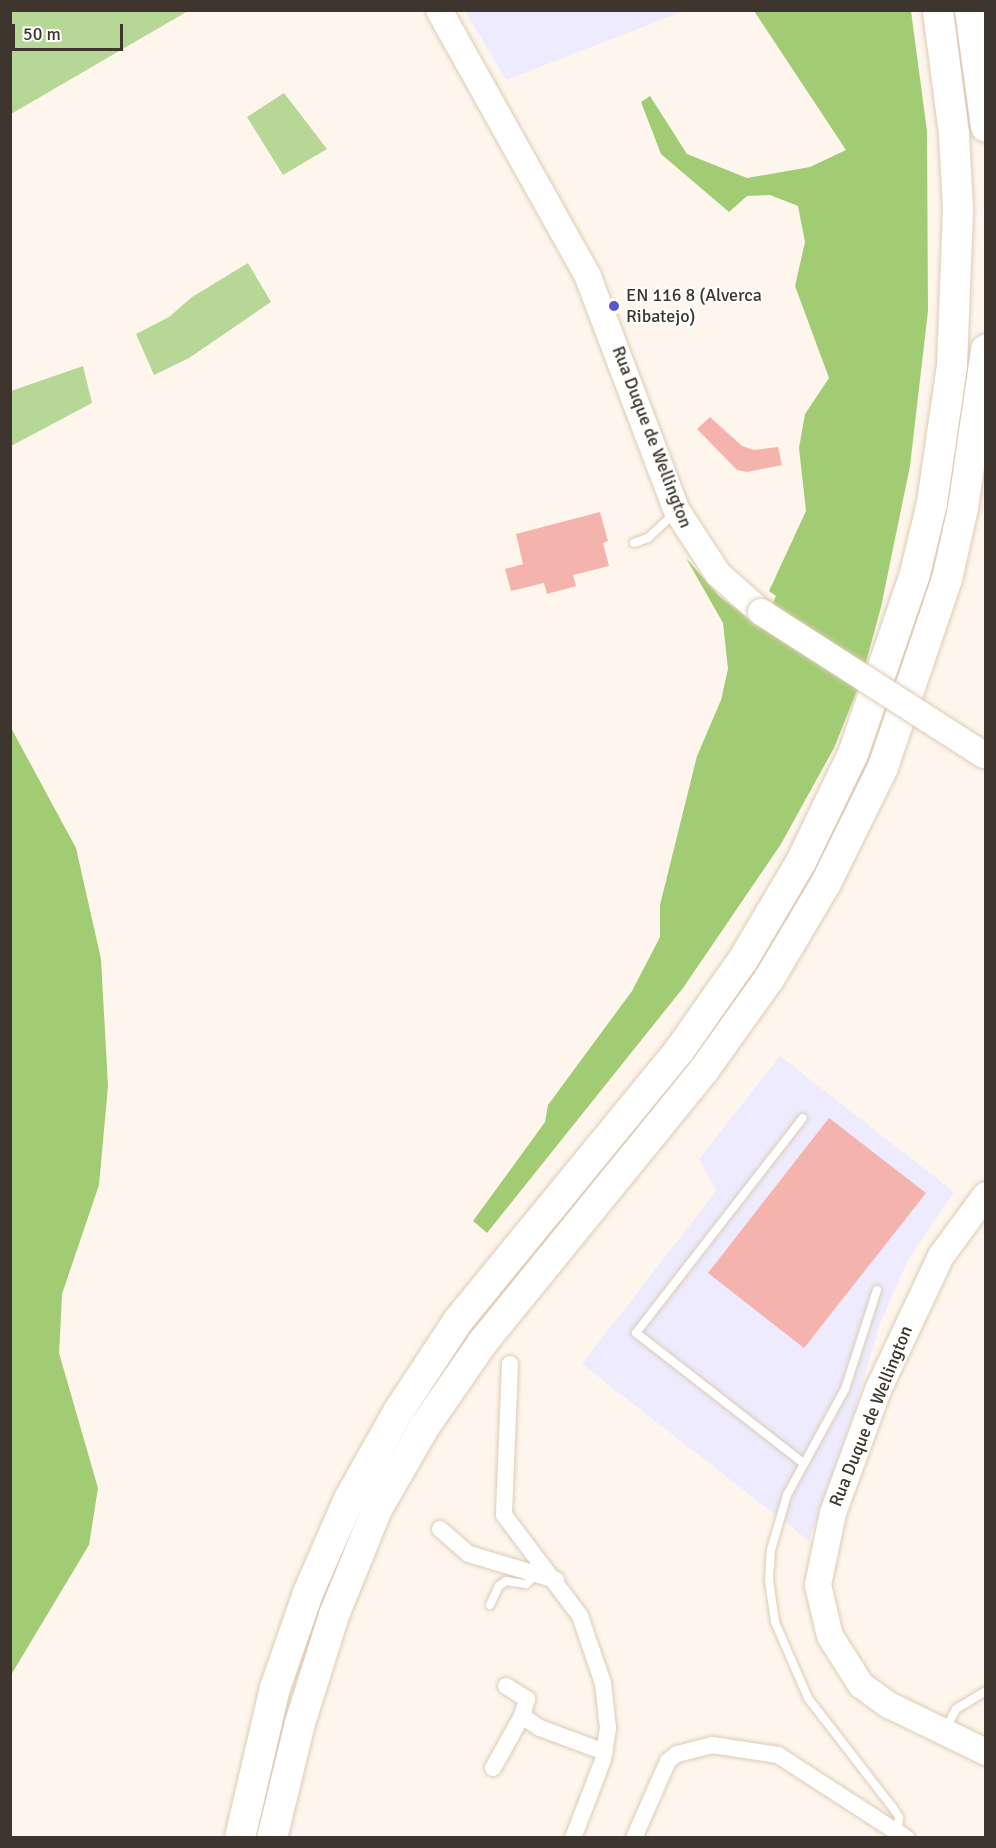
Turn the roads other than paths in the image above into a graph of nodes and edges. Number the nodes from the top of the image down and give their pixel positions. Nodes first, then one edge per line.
1 (439, 10) edge
2 (938, 10) edge
3 (970, 10) edge
4 (986, 127) edge
5 (986, 350) edge
6 (677, 511) junction
7 (634, 543) dead end
8 (985, 756) edge
9 (803, 1118) dead end
10 (986, 1195) edge
11 (877, 1290) dead end
12 (510, 1364) dead end
13 (802, 1462) junction
14 (440, 1528) dead end
15 (536, 1575) junction
16 (556, 1580) junction
17 (490, 1605) dead end
18 (506, 1686) dead end
19 (986, 1691) edge
20 (522, 1716) junction
21 (945, 1731) junction
22 (605, 1752) junction
23 (986, 1752) edge
24 (494, 1768) dead end
25 (902, 1835) edge
26 (240, 1838) edge
27 (272, 1838) edge
28 (573, 1838) edge
29 (634, 1838) edge

1 - 6 main road, Rua Duque de Wellington
2 - 26 highway
3 - 4 highway
5 - 27 highway
6 - 7 lane
6 - 8 main road, Rua Duque de Wellington, bridge
9 - 13 lane
10 - 21 main road, Rua Duque de Wellington
11 - 13 lane
12 - 16 street
13 - 25 lane
14 - 15 street
15 - 16 street
15 - 17 lane
16 - 22 street
18 - 20 street
19 - 21 lane
20 - 22 street
20 - 24 street
21 - 23 main road, Rua Duque de Wellington
22 - 28 street
25 - 29 street

